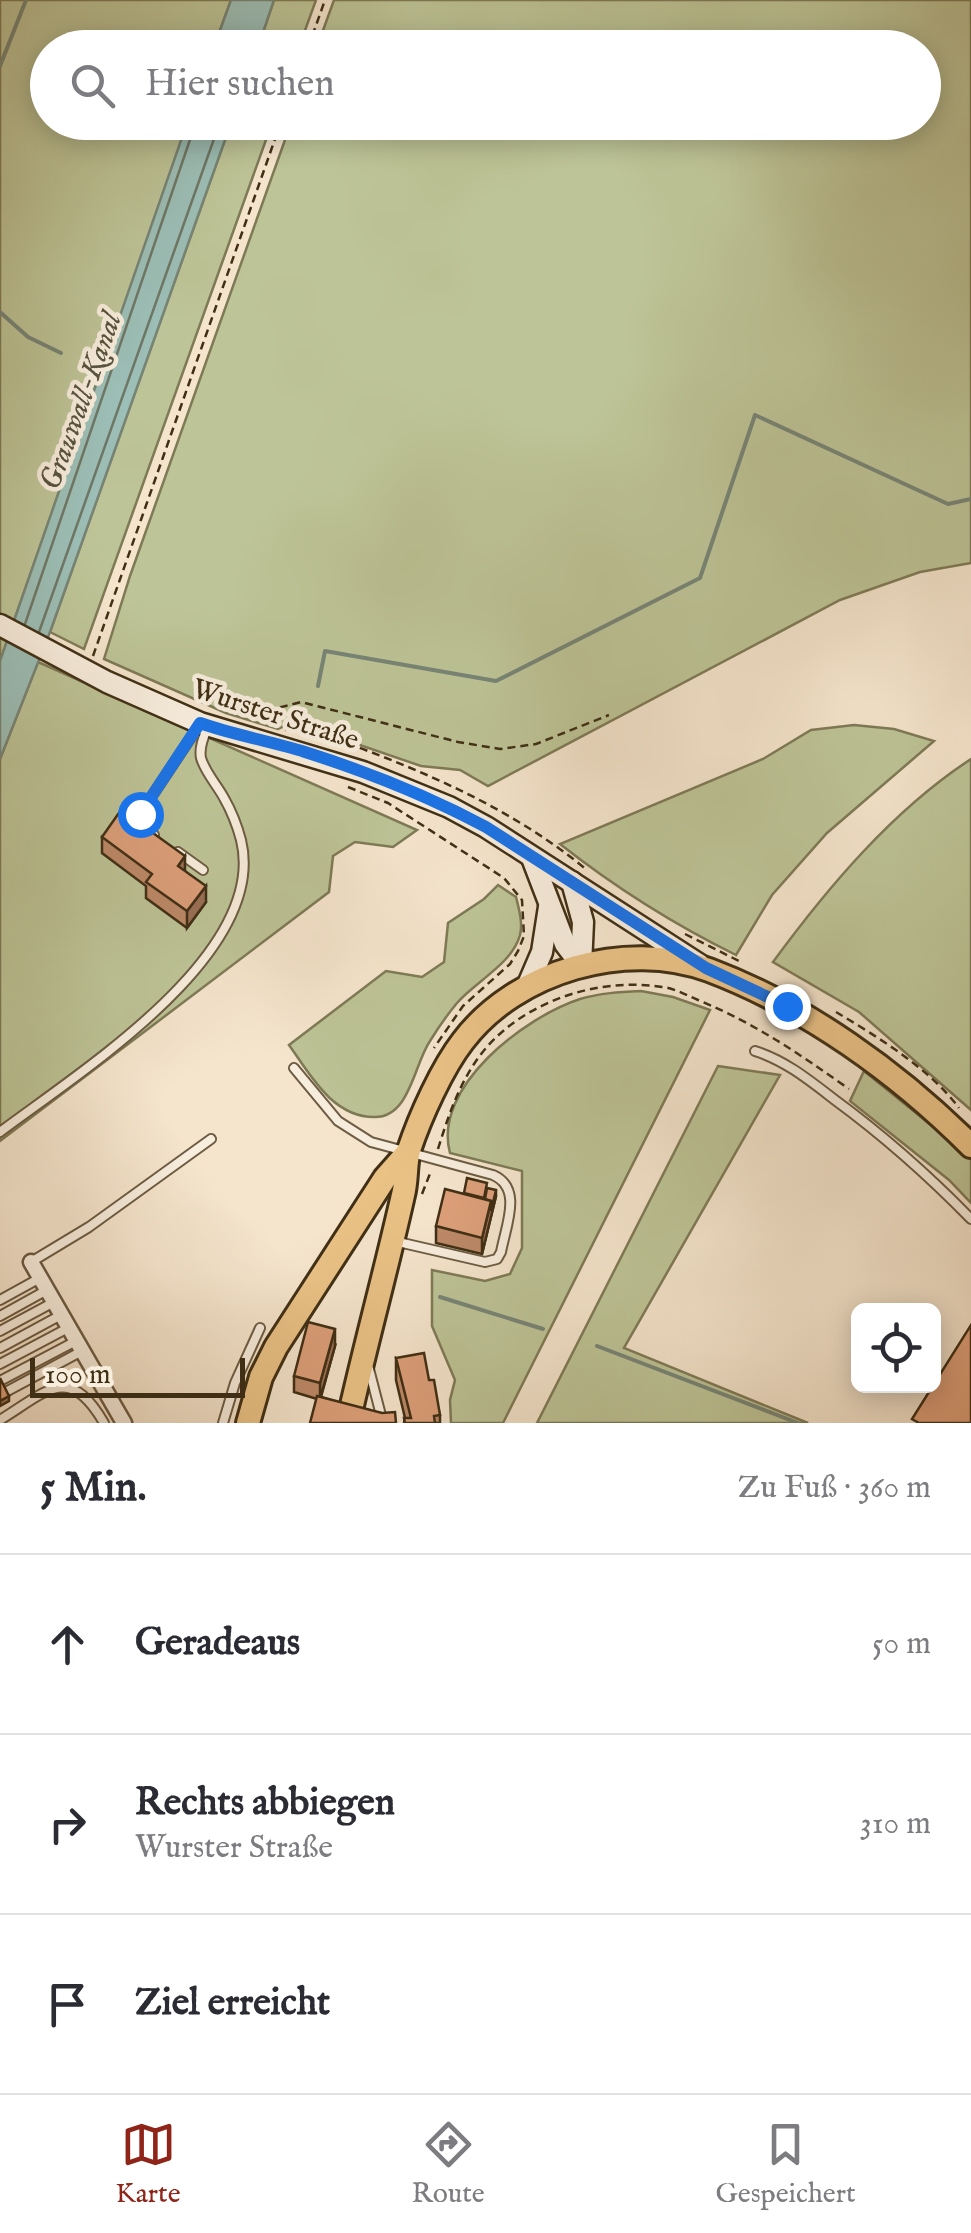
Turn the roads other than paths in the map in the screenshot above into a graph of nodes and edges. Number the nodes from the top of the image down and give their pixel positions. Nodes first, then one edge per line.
1 (0, 625) edge
2 (212, 727) junction
3 (161, 840) edge
4 (175, 850) edge
5 (532, 858) junction
6 (203, 870) dead end
7 (572, 882) junction
8 (550, 905) junction
9 (581, 965) junction
10 (706, 968) junction
11 (527, 987) junction
12 (755, 1051) dead end
13 (294, 1068) dead end
14 (0, 1132) edge
15 (211, 1139) dead end
16 (971, 1146) edge
17 (408, 1152) junction
18 (971, 1219) edge
19 (391, 1240) junction
20 (32, 1262) joint
21 (0, 1300) edge
22 (61, 1315) junction
23 (0, 1316) edge
24 (260, 1328) dead end
25 (0, 1331) edge
26 (0, 1348) edge
27 (364, 1351) junction
28 (0, 1364) edge
29 (0, 1381) edge
30 (0, 1395) edge
31 (0, 1420) edge
32 (104, 1423) edge
33 (124, 1423) edge
34 (223, 1423) edge
35 (248, 1423) edge
36 (348, 1423) edge
37 (383, 1423) edge

1 - 2 main road, Wurster Straße
2 - 3 lane
2 - 5 main road, Wurster Straße
2 - 14 lane
4 - 6 lane
5 - 7 main road, Wurster Straße
5 - 8 main road
7 - 9 main road
7 - 10 main road, Wurster Straße
8 - 9 main road
8 - 11 main road
9 - 10 main road, Wurster Straße
9 - 11 main road, Wurster Straße
10 - 16 main road, Wurster Straße
11 - 17 main road, Wurster Straße
12 - 18 lane
13 - 17 lane
15 - 20 lane
17 - 19 main road
17 - 19 lane
17 - 35 main road
19 - 27 main road
20 - 22 street
21 - 22 lane
22 - 23 lane
22 - 25 lane
22 - 26 lane
22 - 28 lane
22 - 29 lane
22 - 30 lane
22 - 33 street
24 - 34 lane
27 - 36 main road
27 - 37 lane
31 - 32 lane

